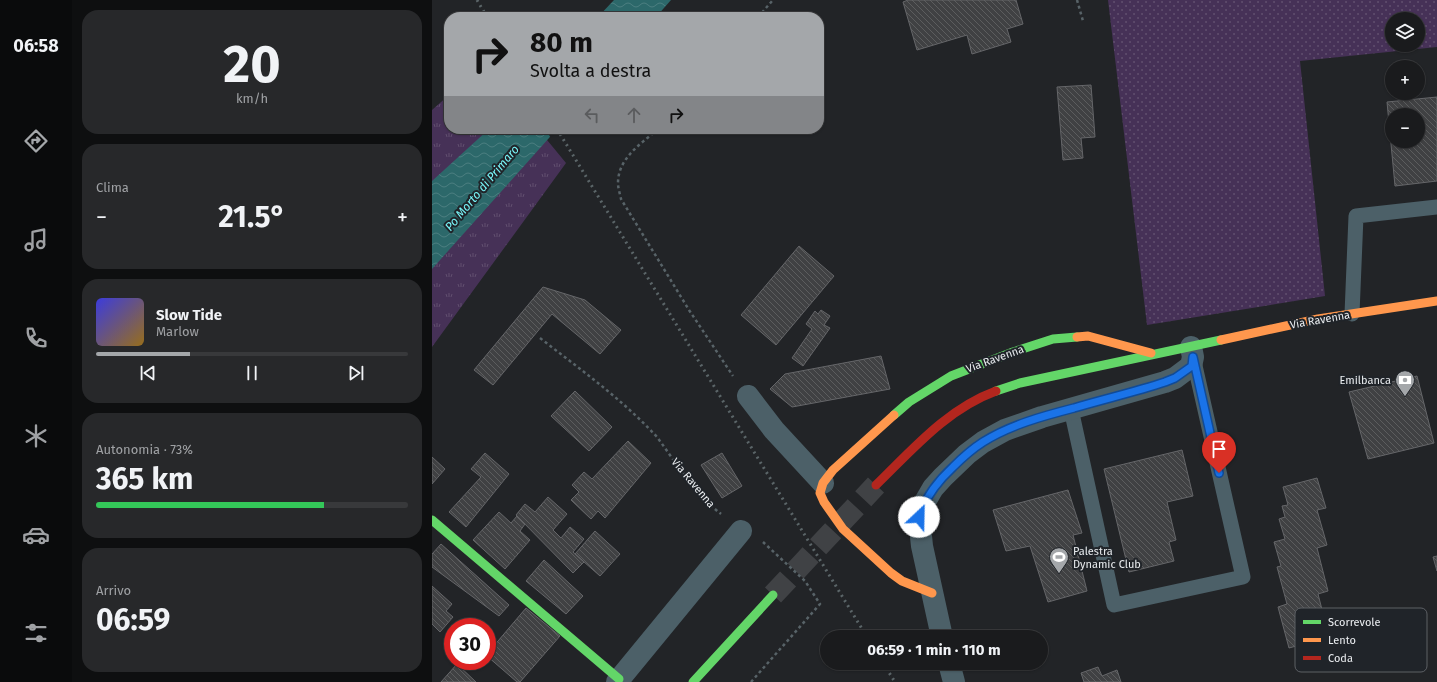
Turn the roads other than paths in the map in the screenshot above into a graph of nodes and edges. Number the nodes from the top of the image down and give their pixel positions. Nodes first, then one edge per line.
1 (1437, 207) edge
2 (1437, 301) edge
3 (1352, 314) junction
4 (1192, 352) junction
5 (1156, 354) junction
6 (748, 396) road end
7 (1071, 408) junction
8 (876, 485) tunnel mouth
9 (824, 493) junction
10 (432, 520) edge
11 (741, 531) road end
12 (932, 593) junction
13 (773, 595) tunnel mouth
14 (940, 630) edge
15 (951, 670) edge
16 (618, 681) edge
17 (693, 682) edge
18 (954, 682) edge

1 - 3 lane
2 - 3 street, Via Ravenna
3 - 4 street, Via Ravenna
4 - 5 street, Via Ravenna
4 - 7 street
4 - 7 lane
5 - 8 street, Via Ravenna
5 - 9 street, Via Ravenna
6 - 9 street
7 - 12 street
9 - 12 street
10 - 16 street
11 - 16 street
12 - 14 street
13 - 17 street
15 - 18 street

